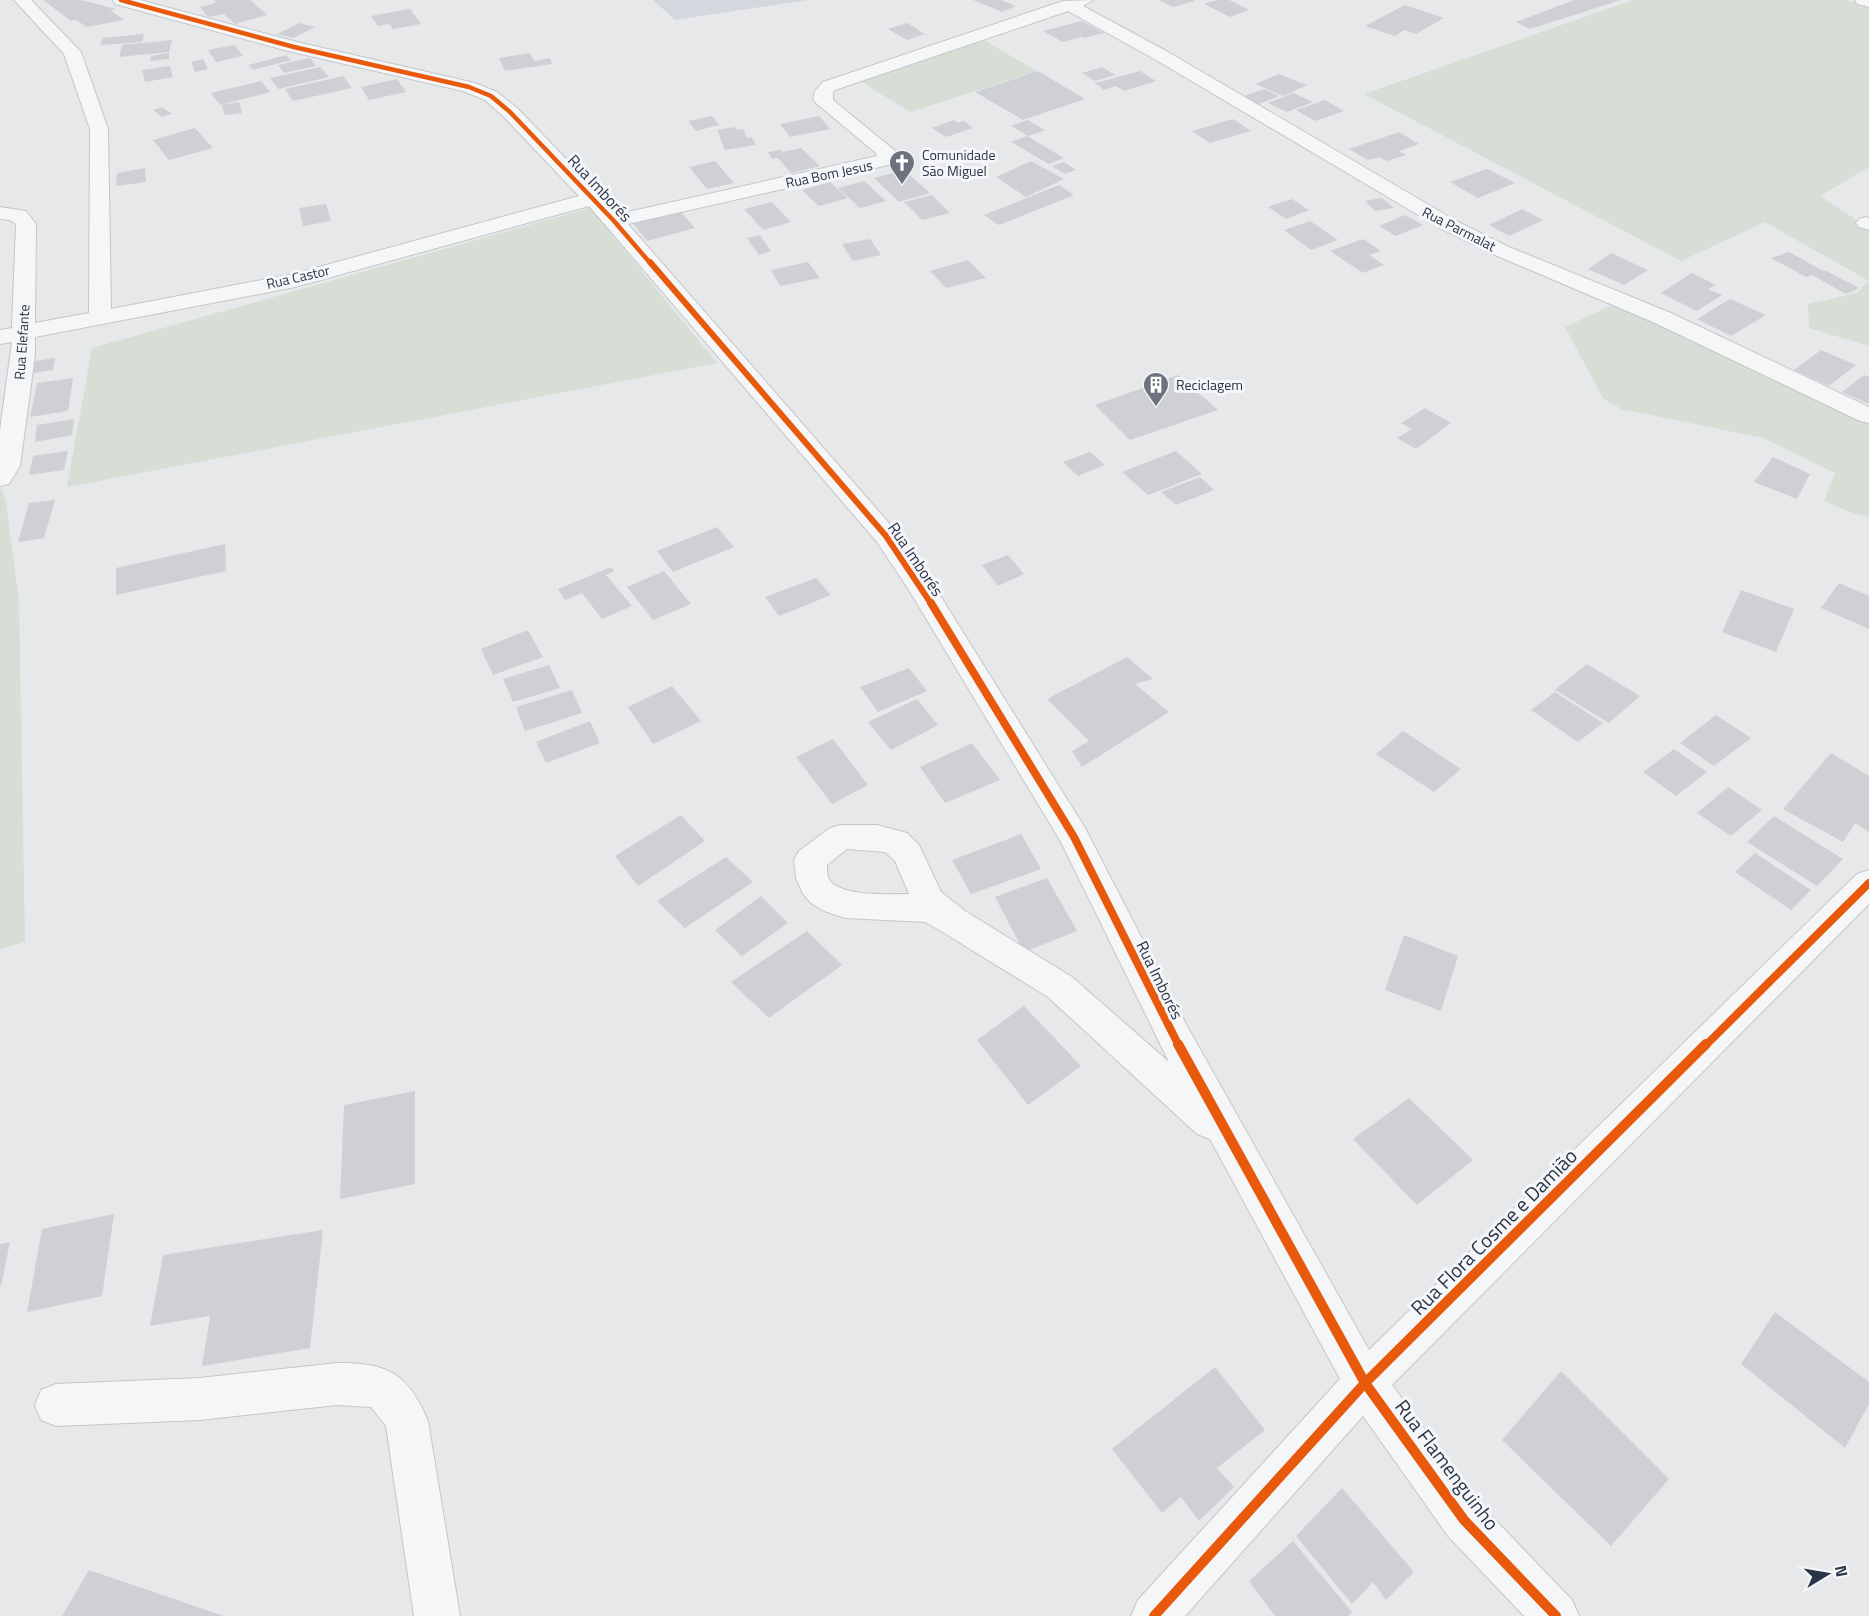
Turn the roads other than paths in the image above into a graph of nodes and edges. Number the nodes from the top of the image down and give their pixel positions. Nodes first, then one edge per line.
1 (22, 0) edge
2 (121, 0) edge
3 (1863, 0) edge
4 (1869, 2) edge
5 (1077, 3) edge
6 (592, 199) junction
7 (4, 213) edge
8 (614, 221) junction
9 (100, 318) junction
10 (24, 333) junction
11 (0, 337) edge
12 (1869, 416) edge
13 (0, 478) edge
14 (1869, 883) edge
15 (953, 921) dead end
16 (1229, 1138) junction
17 (1365, 1383) junction
18 (56, 1405) dead end
19 (437, 1616) edge
20 (1154, 1616) edge
21 (1556, 1616) edge

1 - 9 street
2 - 6 street, Rua Imborés
3 - 4 street
5 - 8 street, Rua Bom Jesus
5 - 12 street, Rua Parmalat
6 - 8 street, Rua Imborés
6 - 9 street, Rua Castor
7 - 10 street, Rua Elefante
8 - 16 street, Rua Imborés
9 - 10 street, Rua Castor
10 - 11 street, Rua Castor
10 - 13 street, Rua Elefante
14 - 17 street, Rua Flora Cosme e Damião
15 - 16 street
16 - 17 street, Rua Imborés
17 - 20 street, Rua Flora Cosme e Damião
17 - 21 street, Rua Flamenguinho
18 - 19 street

